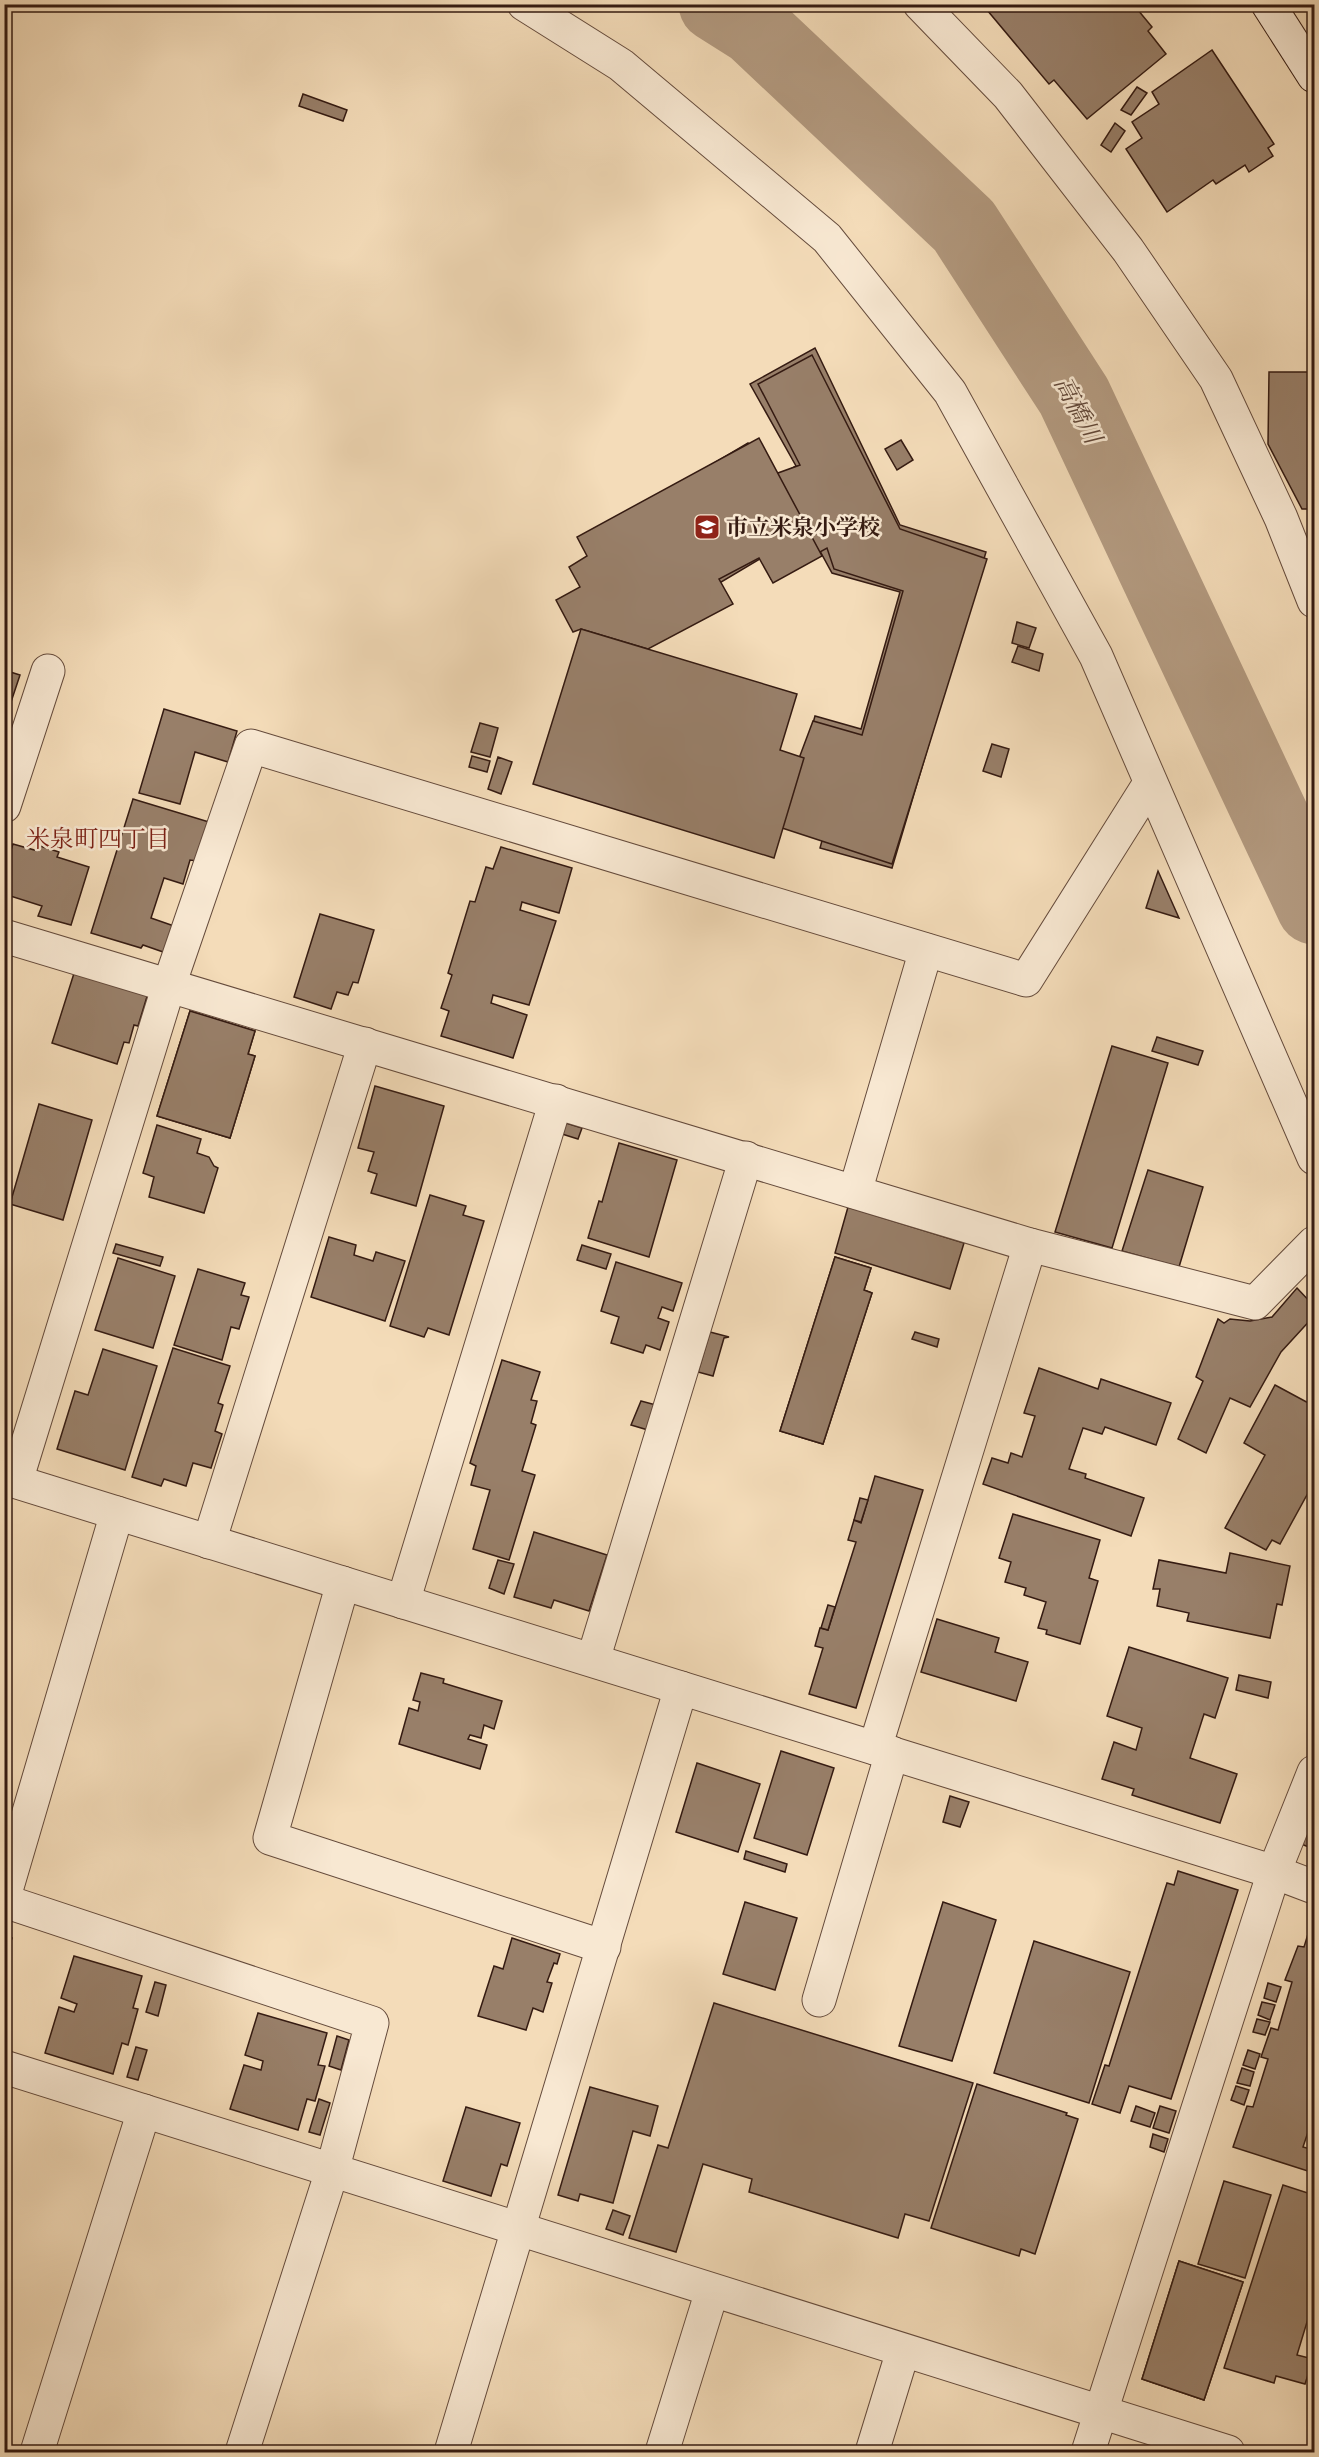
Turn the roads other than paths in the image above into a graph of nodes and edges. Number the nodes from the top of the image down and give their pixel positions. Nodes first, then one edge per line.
1 (524, 4) edge
2 (920, 4) edge
3 (1271, 6) edge
4 (1314, 76) edge
5 (1314, 601) edge
6 (48, 671) dead end
7 (1150, 783) junction
8 (4, 806) edge
9 (4, 936) edge
10 (926, 950) junction
11 (169, 985) junction
12 (365, 1044) junction
13 (556, 1101) junction
14 (746, 1158) junction
15 (1314, 1158) edge
16 (855, 1192) junction
17 (1314, 1244) edge
18 (1030, 1245) junction
19 (10, 1480) edge
20 (117, 1513) junction
21 (209, 1542) junction
22 (343, 1583) junction
23 (403, 1602) junction
24 (593, 1660) junction
25 (681, 1688) junction
26 (883, 1751) junction
27 (1314, 1772) edge
28 (1274, 1872) junction
29 (1314, 1887) edge
30 (4, 1899) edge
31 (604, 1947) junction
32 (819, 2000) dead end
33 (4, 2067) edge
34 (144, 2111) junction
35 (332, 2171) junction
36 (520, 2230) junction
37 (712, 2291) junction
38 (903, 2351) junction
39 (1100, 2414) junction
40 (37, 2452) edge
41 (242, 2452) edge
42 (451, 2452) edge
43 (662, 2452) edge
44 (872, 2452) edge
45 (1088, 2452) edge
46 (1228, 2452) edge

1 - 7 street
2 - 5 street
3 - 4 street
6 - 8 street
7 - 10 street
7 - 15 street
9 - 11 street
10 - 11 street
10 - 16 street
11 - 12 street
11 - 19 street
12 - 13 street
12 - 21 street
13 - 14 street
13 - 23 street
14 - 16 street
14 - 24 street
16 - 18 street
17 - 18 street
18 - 26 street
19 - 20 street
20 - 21 street
20 - 30 street
21 - 22 street
22 - 23 street
22 - 31 street
23 - 24 street
24 - 25 street
25 - 26 street
25 - 31 street
26 - 28 street
26 - 32 street
27 - 28 street
28 - 29 street
28 - 39 street
30 - 35 street
31 - 36 street
33 - 34 street
34 - 35 street
34 - 40 street
35 - 36 street
35 - 41 street
36 - 37 street
36 - 42 street
37 - 38 street
37 - 43 street
38 - 39 street
38 - 44 street
39 - 45 street
39 - 46 street

